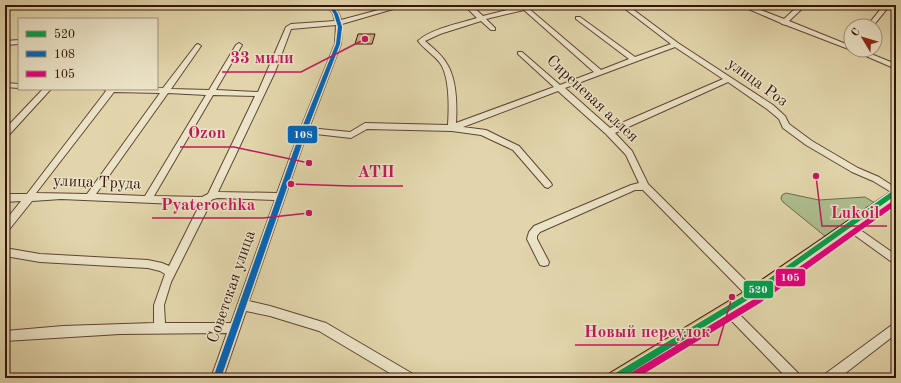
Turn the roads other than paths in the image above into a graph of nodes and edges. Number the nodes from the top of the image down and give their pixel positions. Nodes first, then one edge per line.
1 (330, 5) edge
2 (404, 5) edge
3 (467, 5) edge
4 (623, 5) edge
5 (742, 5) edge
6 (802, 5) edge
7 (887, 5) edge
8 (578, 18) dead end
9 (876, 18) edge
10 (483, 19) junction
11 (339, 22) junction
12 (784, 23) junction
13 (493, 28) dead end
14 (18, 42) edge
15 (5, 43) edge
16 (676, 44) junction
17 (239, 45) dead end
18 (843, 45) edge
19 (198, 46) dead end
20 (520, 54) dead end
21 (874, 58) edge
22 (634, 60) junction
23 (896, 67) edge
24 (600, 73) junction
25 (729, 79) junction
26 (5, 85) edge
27 (18, 86) edge
28 (561, 88) junction
29 (46, 90) edge
30 (111, 90) edge
31 (158, 90) edge
32 (165, 90) junction
33 (212, 92) junction
34 (260, 94) junction
35 (452, 128) junction
36 (304, 130) junction
37 (609, 132) junction
38 (5, 134) edge
39 (548, 185) dead end
40 (645, 186) junction
41 (896, 192) edge
42 (30, 196) junction
43 (89, 197) junction
44 (281, 197) junction
45 (5, 198) edge
46 (208, 199) junction
47 (148, 200) junction
48 (849, 226) junction
49 (5, 228) edge
50 (5, 252) edge
51 (896, 261) edge
52 (544, 262) dead end
53 (171, 273) junction
54 (752, 294) junction
55 (243, 305) junction
56 (728, 310) junction
57 (160, 327) junction
58 (896, 327) edge
59 (235, 328) junction
60 (5, 336) edge
61 (217, 378) edge
62 (409, 378) edge
63 (615, 378) edge
64 (795, 378) edge
65 (828, 378) edge

1 - 11 street
2 - 11 street
3 - 10 street
4 - 16 street, улица Роз
5 - 12 street
6 - 12 street
7 - 9 street
8 - 22 street
10 - 13 street
10 - 24 street
10 - 35 street
11 - 34 street
11 - 36 street, Советская улица
12 - 18 street
14 - 15 street
16 - 22 street
16 - 25 street, улица Роз
17 - 33 street
19 - 32 street
20 - 28 street, Сиреневая аллея
21 - 23 street
22 - 24 street
24 - 28 street
25 - 37 street
25 - 41 street, улица Роз
26 - 27 street
28 - 35 street
28 - 37 street, Сиреневая аллея
29 - 38 street
30 - 42 street
31 - 32 street
32 - 33 street
32 - 43 street
33 - 34 street
33 - 47 street
34 - 46 street
35 - 36 street
35 - 39 street
36 - 44 street, Советская улица
37 - 40 street, Сиреневая аллея
40 - 52 street
40 - 54 street, Сиреневая аллея
41 - 48 main road
42 - 43 street, улица Труда
42 - 45 street, улица Труда
42 - 49 street
43 - 47 street, улица Труда
44 - 46 street, улица Труда
44 - 55 street, Советская улица
46 - 47 street, улица Труда
46 - 53 street
48 - 51 street
48 - 54 main road
50 - 53 street
53 - 57 street
54 - 56 main road
55 - 59 street, Советская улица
55 - 62 street
56 - 63 main road
56 - 64 street
57 - 59 street
57 - 60 street
58 - 65 street
59 - 61 street, Советская улица

